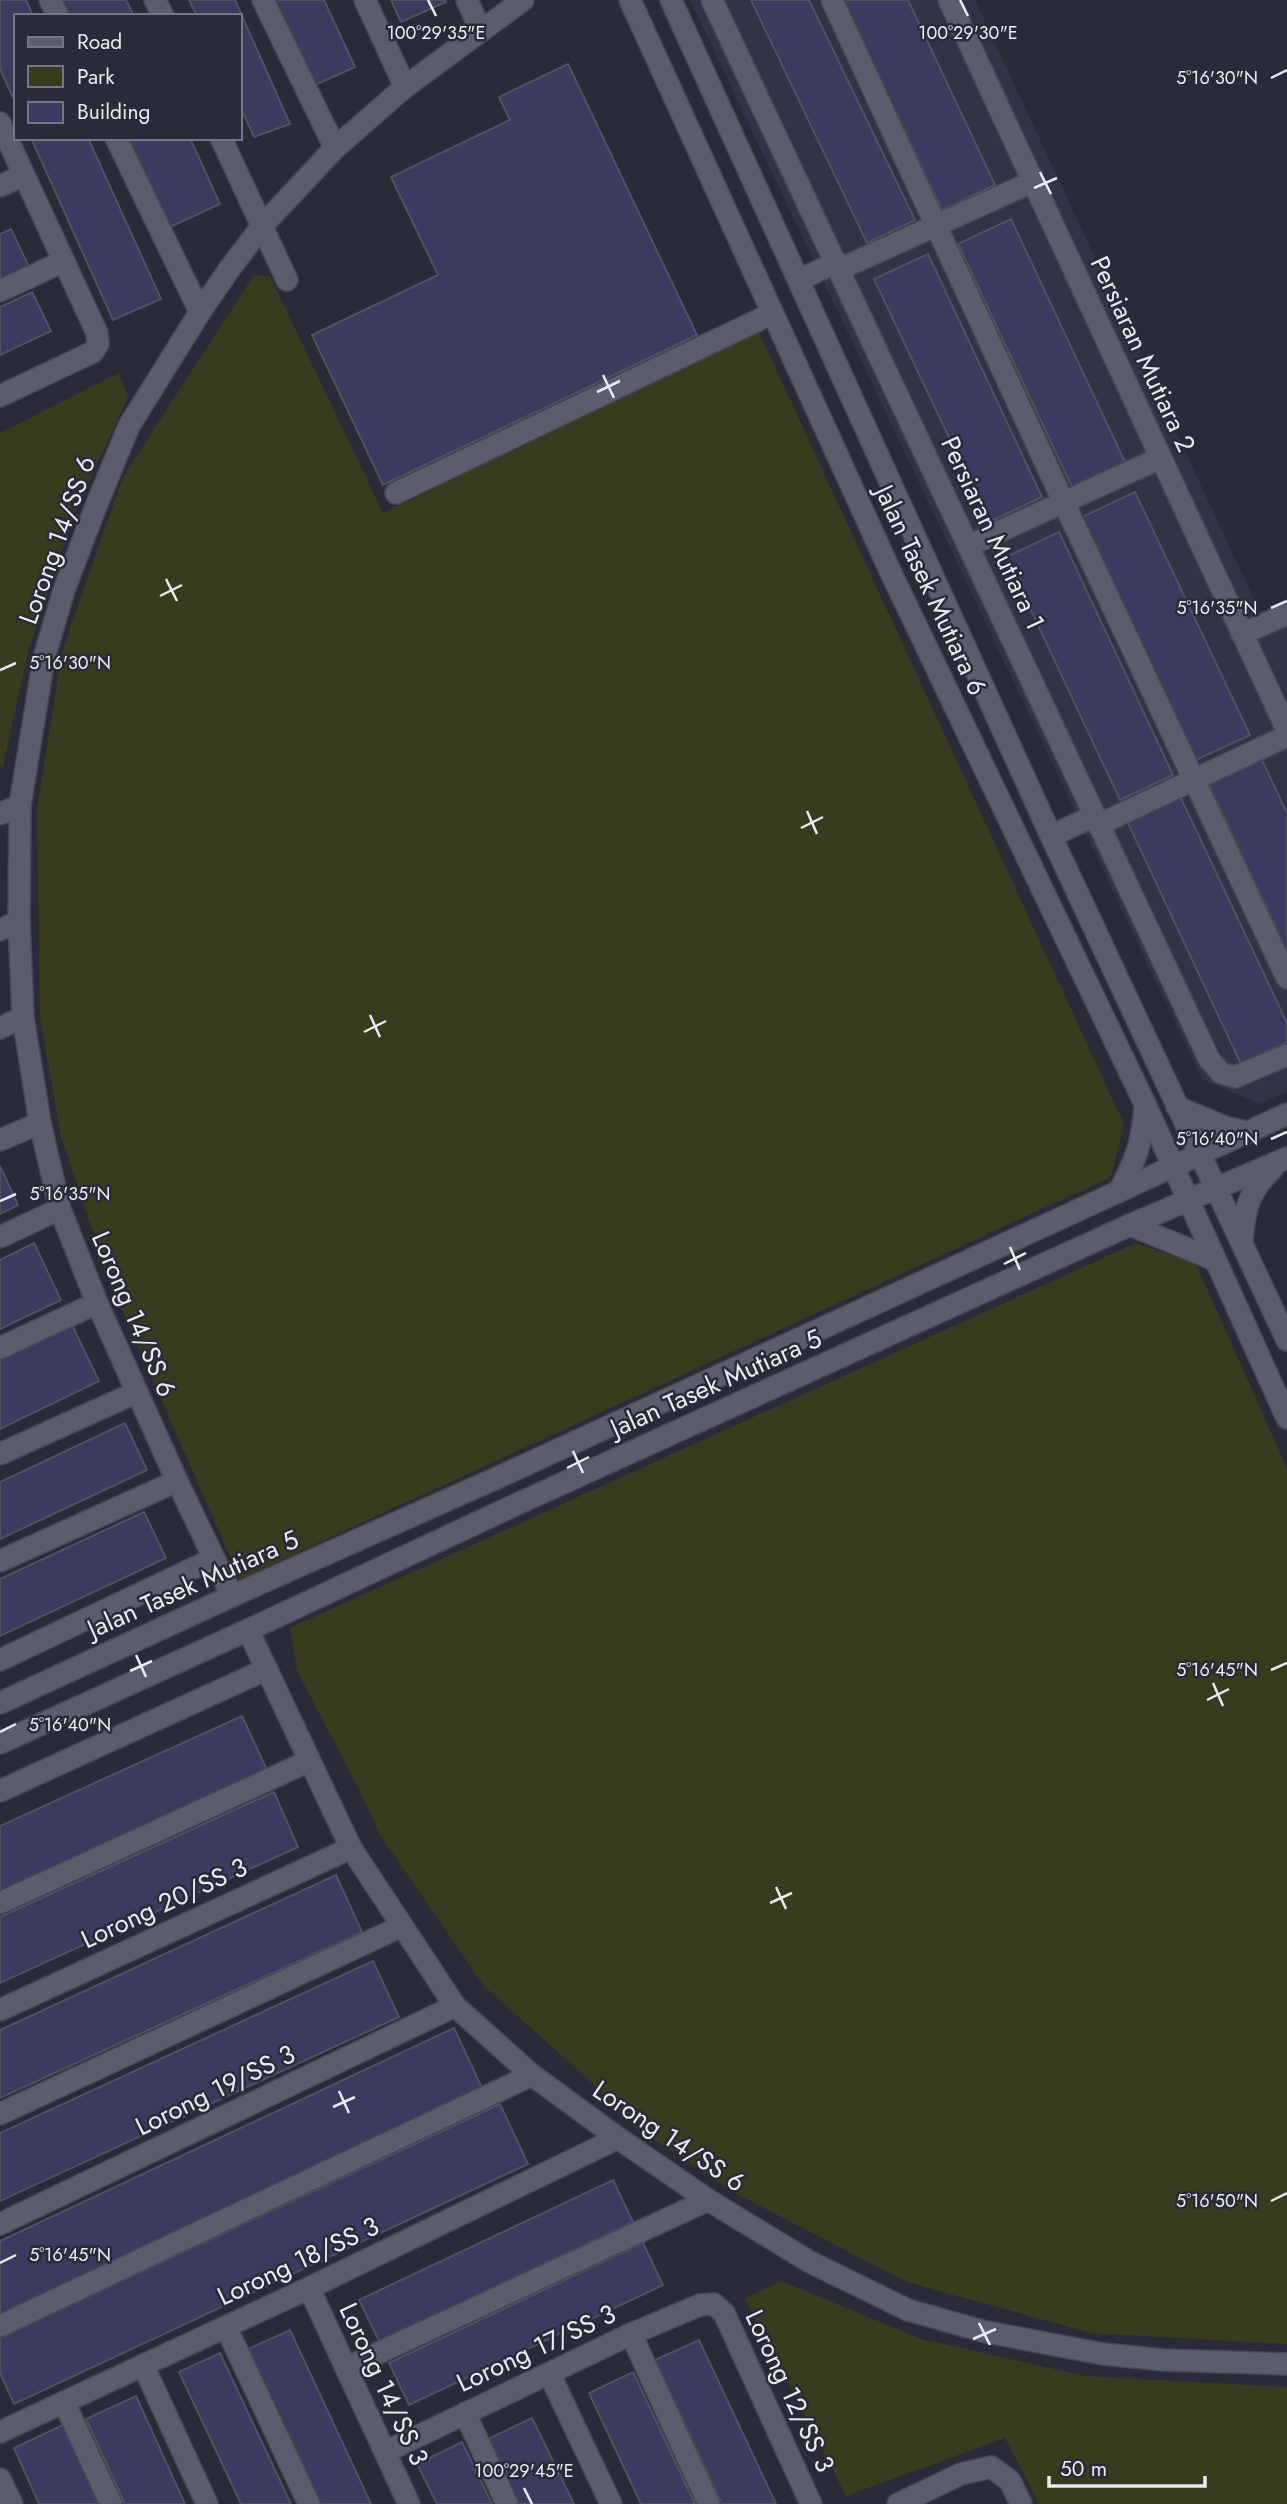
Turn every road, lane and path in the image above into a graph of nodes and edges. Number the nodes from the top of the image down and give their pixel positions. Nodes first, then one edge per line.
1 (263, 0) edge
2 (365, 0) edge
3 (467, 0) edge
4 (523, 0) edge
5 (630, 0) edge
6 (671, 0) edge
7 (712, 0) edge
8 (832, 0) edge
9 (949, 0) edge
10 (481, 31) junction
11 (405, 87) junction
12 (0, 123) edge
13 (118, 140) edge
14 (222, 140) edge
15 (335, 148) junction
16 (24, 175) junction
17 (1032, 183) junction
18 (0, 186) edge
19 (262, 226) junction
20 (935, 227) junction
21 (64, 261) junction
22 (838, 266) junction
23 (287, 280) dead end
24 (799, 280) junction
25 (0, 291) edge
26 (200, 312) junction
27 (771, 314) junction
28 (0, 396) edge
29 (1160, 458) junction
30 (396, 494) dead end
31 (1064, 503) junction
32 (968, 546) junction
33 (927, 560) junction
34 (892, 575) junction
35 (1287, 614) edge
36 (1242, 634) junction
37 (1287, 730) edge
38 (1287, 736) edge
39 (1195, 780) junction
40 (20, 805) junction
41 (0, 814) edge
42 (1096, 821) junction
43 (1051, 836) junction
44 (10, 926) edge
45 (1287, 978) edge
46 (23, 1017) junction
47 (0, 1028) edge
48 (1287, 1055) edge
49 (1145, 1104) junction
50 (1177, 1107) junction
51 (1287, 1114) edge
52 (40, 1123) junction
53 (1246, 1132) junction
54 (0, 1140) edge
55 (1200, 1154) junction
56 (1283, 1160) edge
57 (1173, 1167) junction
58 (1120, 1190) junction
59 (1215, 1191) junction
60 (1189, 1201) junction
61 (60, 1209) junction
62 (1130, 1225) junction
63 (0, 1237) edge
64 (1242, 1244) junction
65 (1214, 1260) junction
66 (97, 1303) junction
67 (1287, 1340) edge
68 (0, 1348) edge
69 (137, 1392) junction
70 (1287, 1418) edge
71 (0, 1454) edge
72 (499, 1477) junction
73 (177, 1481) junction
74 (516, 1505) junction
75 (213, 1559) junction
76 (0, 1561) edge
77 (232, 1596) junction
78 (248, 1630) junction
79 (0, 1660) edge
80 (267, 1669) junction
81 (0, 1703) edge
82 (0, 1743) edge
83 (309, 1761) junction
84 (0, 1791) edge
85 (351, 1848) junction
86 (0, 1903) edge
87 (401, 1926) junction
88 (455, 2006) junction
89 (0, 2010) edge
90 (532, 2075) junction
91 (0, 2114) edge
92 (618, 2138) junction
93 (708, 2200) junction
94 (0, 2224) edge
95 (309, 2288) junction
96 (714, 2304) joint
97 (0, 2326) edge
98 (226, 2327) junction
99 (631, 2334) junction
100 (1287, 2364) edge
101 (143, 2365) junction
102 (346, 2368) junction
103 (550, 2375) junction
104 (64, 2402) junction
105 (465, 2413) junction
106 (0, 2432) edge
107 (385, 2452) junction
108 (0, 2479) edge
109 (906, 2502) edge
110 (12, 2504) edge
111 (111, 2504) edge
112 (207, 2504) edge
113 (309, 2504) edge
114 (409, 2504) edge
115 (507, 2504) edge
116 (611, 2504) edge
117 (709, 2504) edge
118 (811, 2504) edge
119 (1020, 2504) edge

1 - 15 street
2 - 11 street
3 - 10 street
4 - 10 street, Lorong 14/SS 6
5 - 27 street, Jalan Tasek Mutiara 6
6 - 24 street, Jalan Tasek Mutiara 6
7 - 22 street, Persiaran Mutiara 1
8 - 20 street
9 - 17 street, Persiaran Mutiara 2
10 - 11 street, Lorong 14/SS 6
11 - 15 street, Lorong 14/SS 6
12 - 16 street
13 - 26 street
14 - 19 street
15 - 19 street, Lorong 14/SS 6
16 - 18 street
16 - 21 street
17 - 20 street
17 - 29 street, Persiaran Mutiara 2
19 - 23 street
19 - 26 street, Lorong 14/SS 6
20 - 22 street
20 - 31 street
21 - 25 street
21 - 28 street
22 - 24 street
22 - 32 street, Persiaran Mutiara 1
24 - 33 street, Jalan Tasek Mutiara 6
26 - 40 street, Lorong 14/SS 6
27 - 30 street
27 - 34 street, Jalan Tasek Mutiara 6
29 - 31 street
29 - 36 street, Persiaran Mutiara 2
31 - 32 street
31 - 39 street
32 - 42 street, Persiaran Mutiara 1
33 - 34 street
33 - 43 street, Jalan Tasek Mutiara 6
34 - 49 street, Jalan Tasek Mutiara 6
35 - 36 street
36 - 37 street, Persiaran Mutiara 2
38 - 39 street
39 - 42 street
39 - 45 street
40 - 41 street
40 - 44 street, Lorong 14/SS 6
42 - 43 street
42 - 48 street, Persiaran Mutiara 1
43 - 50 street, Jalan Tasek Mutiara 6
44 - 46 street, Lorong 14/SS 6
46 - 47 street
46 - 52 street, Lorong 14/SS 6
49 - 57 street, Jalan Tasek Mutiara 6
49 - 58 street
50 - 53 street
50 - 55 street, Jalan Tasek Mutiara 6
51 - 53 street, Jalan Tasek Mutiara 5
52 - 54 street
52 - 61 street, Lorong 14/SS 6
53 - 55 street, Jalan Tasek Mutiara 5
55 - 57 street, Jalan Tasek Mutiara 5
55 - 59 street, Jalan Tasek Mutiara 6
56 - 59 street, Jalan Tasek Mutiara 5
56 - 64 street
57 - 58 street, Jalan Tasek Mutiara 5
57 - 60 street, Jalan Tasek Mutiara 6
58 - 72 street, Jalan Tasek Mutiara 5
59 - 60 street, Jalan Tasek Mutiara 5
59 - 64 street, Jalan Tasek Mutiara 6
60 - 62 street, Jalan Tasek Mutiara 5
60 - 65 street, Jalan Tasek Mutiara 6
61 - 63 street
61 - 66 street, Lorong 14/SS 6
62 - 65 street
62 - 74 street, Jalan Tasek Mutiara 5
64 - 67 street, Jalan Tasek Mutiara 6
65 - 70 street, Jalan Tasek Mutiara 6
66 - 68 street
66 - 69 street, Lorong 14/SS 6
69 - 71 street
69 - 73 street, Lorong 14/SS 6
72 - 74 street
72 - 77 street, Jalan Tasek Mutiara 5
73 - 75 street, Lorong 14/SS 6
73 - 76 street
74 - 78 street, Jalan Tasek Mutiara 5
75 - 77 street, Lorong 14/SS 6
75 - 79 street, Jalan Tasek Mutiara 5
77 - 81 street, Jalan Tasek Mutiara 5
78 - 80 street, Lorong 14/SS 6
78 - 82 street, Jalan Tasek Mutiara 5
80 - 83 street, Lorong 14/SS 6
80 - 84 street
83 - 85 street, Lorong 14/SS 6
83 - 86 street
85 - 87 street, Lorong 14/SS 6
85 - 89 street, Lorong 20/SS 3
87 - 88 street, Lorong 14/SS 6
87 - 91 street
88 - 90 street, Lorong 14/SS 6
88 - 94 street, Lorong 19/SS 3
90 - 92 street, Lorong 14/SS 6
90 - 97 street
92 - 93 street, Lorong 14/SS 6
92 - 95 street, Lorong 18/SS 3
93 - 100 street, Lorong 14/SS 6
93 - 102 street
95 - 98 street, Lorong 18/SS 3
95 - 102 street, Lorong 14/SS 3
96 - 99 street, Lorong 17/SS 3
96 - 118 street, Lorong 12/SS 3
98 - 101 street, Lorong 18/SS 3
98 - 113 street
99 - 103 street, Lorong 17/SS 3
99 - 117 street
101 - 104 street, Lorong 18/SS 3
101 - 112 street
102 - 107 street, Lorong 14/SS 3
103 - 105 street, Lorong 17/SS 3
103 - 116 street
104 - 106 street, Lorong 18/SS 3
104 - 111 street
105 - 107 street, Lorong 17/SS 3
105 - 115 street
107 - 114 street, Lorong 14/SS 3
108 - 110 street
109 - 119 street

